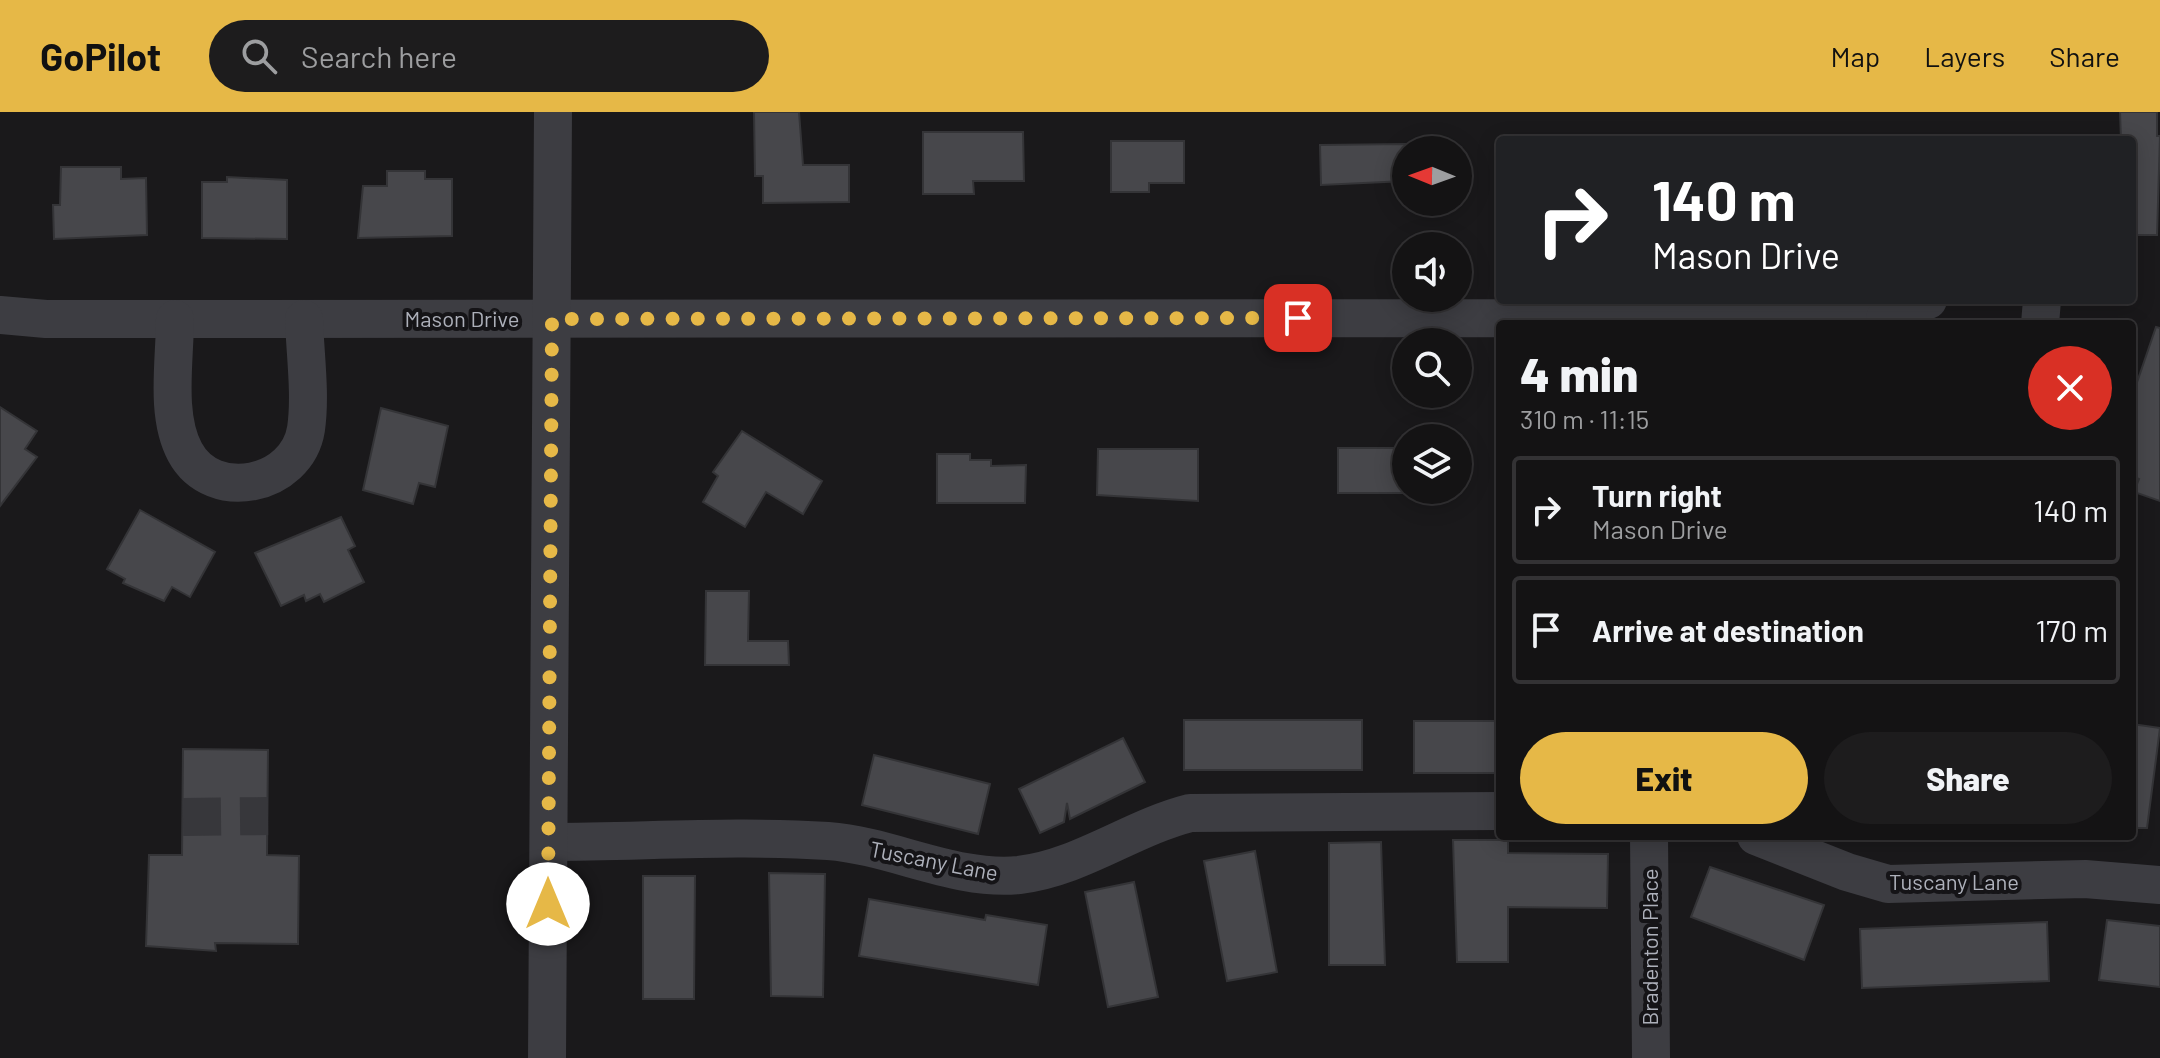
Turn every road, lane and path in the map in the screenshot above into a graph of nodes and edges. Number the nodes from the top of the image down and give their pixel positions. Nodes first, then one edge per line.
1 (553, 112) edge
2 (1921, 304) edge
3 (0, 315) edge
4 (175, 319) junction
5 (304, 319) junction
6 (552, 319) junction
7 (1496, 320) edge
8 (1894, 320) edge
9 (1496, 811) edge
10 (1649, 840) edge
11 (1766, 840) edge
12 (549, 842) junction
13 (2160, 885) edge
14 (547, 1058) edge
15 (1651, 1058) edge

1 - 6 street
2 - 8 street, Mason Drive
3 - 4 street, Mason Drive
4 - 5 street, Mason Drive
4 - 5 street
5 - 6 street, Mason Drive
6 - 7 street, Mason Drive
6 - 12 street
9 - 12 street, Tuscany Lane
10 - 15 street, Bradenton Place
11 - 13 street, Tuscany Lane
12 - 14 street

